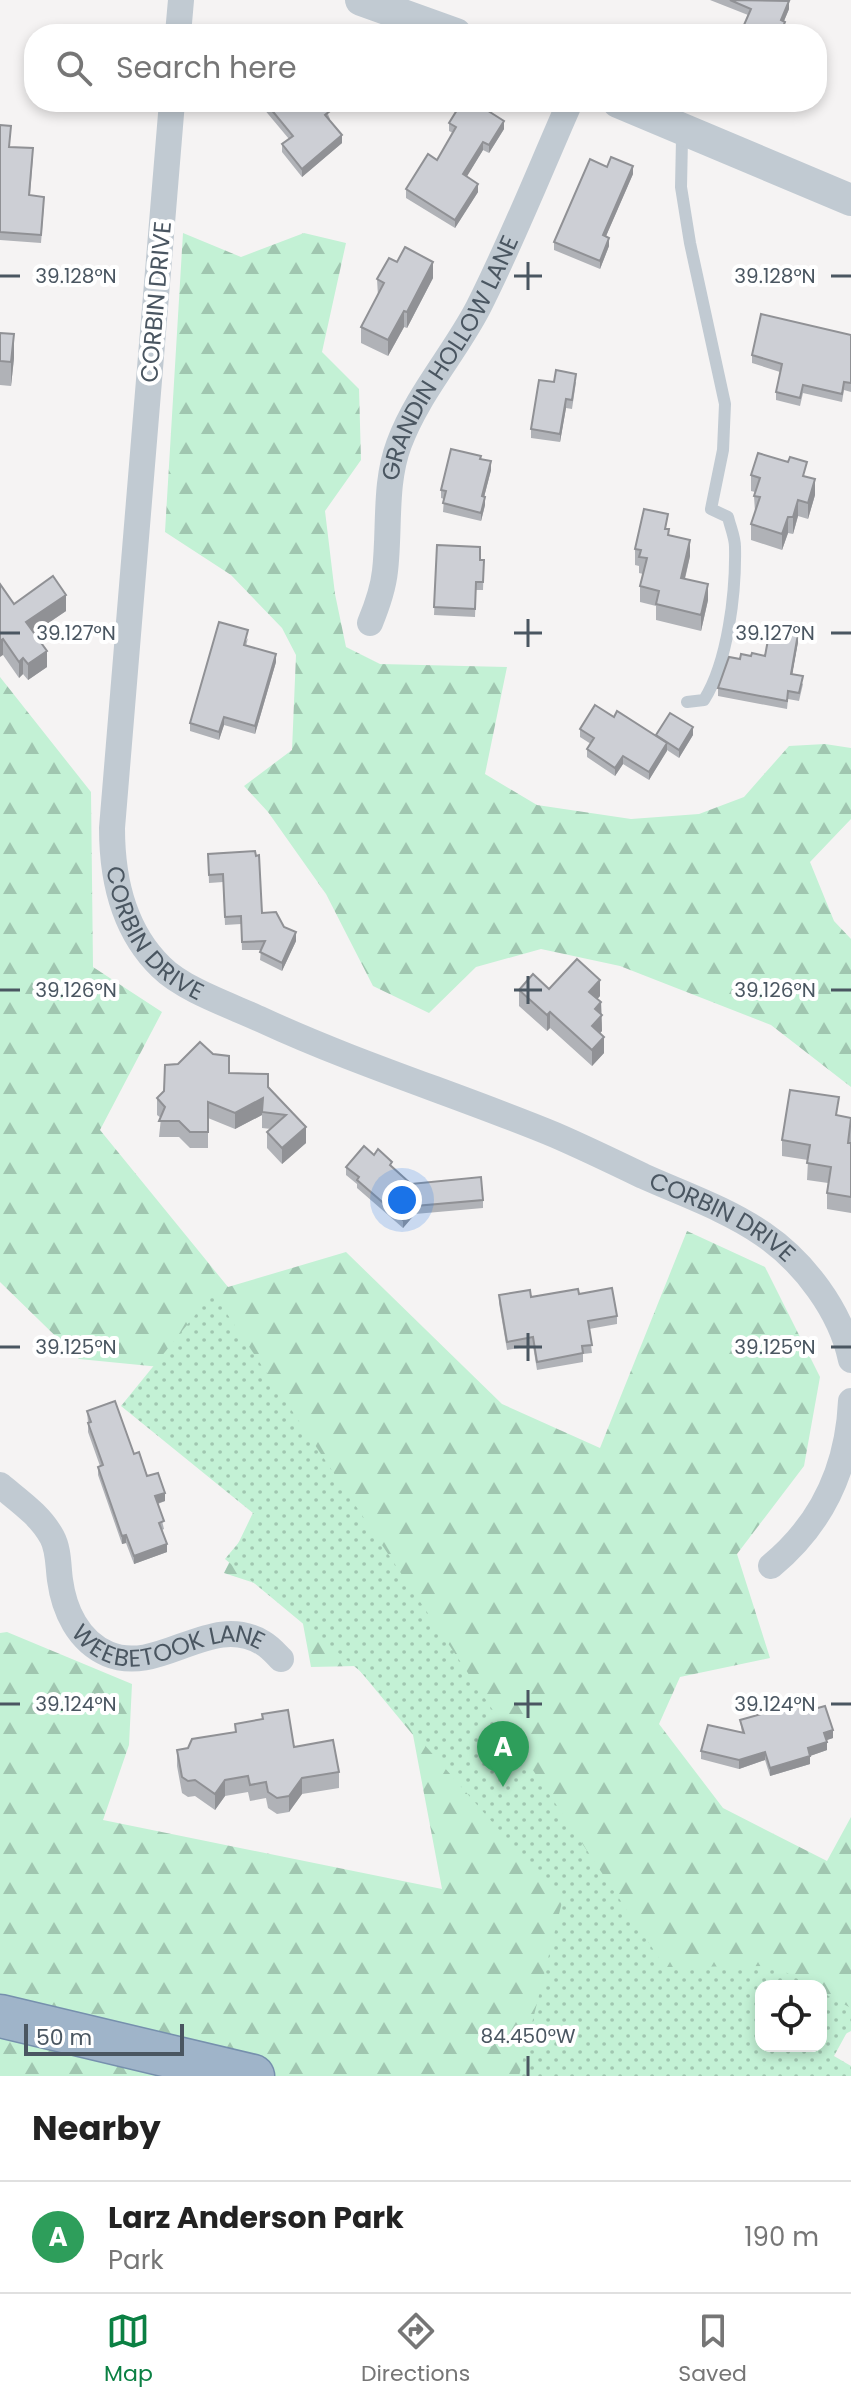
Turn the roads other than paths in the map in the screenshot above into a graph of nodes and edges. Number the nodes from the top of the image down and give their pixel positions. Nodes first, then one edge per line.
1 (181, 0) edge
2 (361, 0) edge
3 (179, 24) edge
4 (428, 24) edge
5 (171, 112) edge
6 (566, 112) edge
7 (641, 112) edge
8 (686, 131) junction
9 (851, 200) edge
10 (370, 623) dead end
11 (687, 702) dead end
12 (851, 1360) edge
13 (851, 1401) edge
14 (0, 1485) edge
15 (771, 1566) dead end
16 (281, 1659) dead end
17 (0, 2016) edge
18 (253, 2076) edge

1 - 3 street
2 - 4 street
5 - 12 street, CORBIN DRIVE
6 - 10 street, GRANDIN HOLLOW LANE
7 - 8 street
8 - 9 street
8 - 11 lane
13 - 15 street
14 - 16 street, WEEBETOOK LANE
17 - 18 highway

